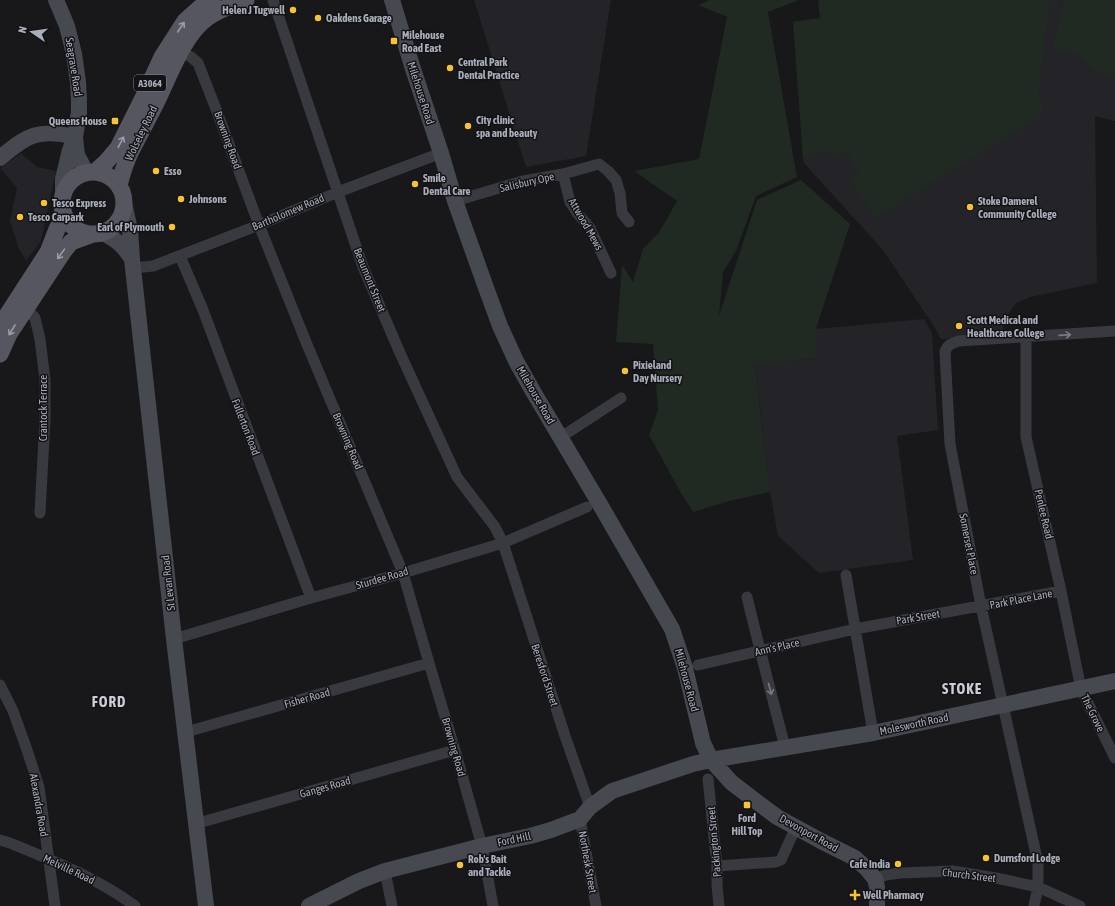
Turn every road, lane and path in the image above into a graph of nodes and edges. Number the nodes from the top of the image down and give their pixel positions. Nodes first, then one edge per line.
1 (56, 0) edge
2 (212, 0) edge
3 (246, 0) edge
4 (273, 0) edge
5 (392, 0) edge
6 (181, 52) junction
7 (75, 137) junction
8 (441, 153) junction
9 (0, 158) edge
10 (91, 172) junction
11 (563, 174) junction
12 (118, 185) junction
13 (338, 192) junction
14 (63, 193) junction
15 (456, 201) junction
16 (124, 203) junction
17 (64, 216) junction
18 (629, 222) dead end
19 (259, 224) junction
20 (98, 233) junction
21 (180, 256) junction
22 (133, 264) junction
23 (611, 273) dead end
24 (26, 308) junction
25 (0, 326) edge
26 (1114, 331) edge
27 (1026, 337) junction
28 (0, 354) edge
29 (621, 398) dead end
30 (560, 437) junction
31 (587, 507) dead end
32 (40, 513) dead end
33 (503, 543) junction
34 (403, 572) junction
35 (846, 575) dead end
36 (1061, 592) junction
37 (747, 597) dead end
38 (311, 598) junction
39 (981, 606) junction
40 (855, 629) junction
41 (174, 639) junction
42 (760, 651) junction
43 (429, 663) junction
44 (698, 665) dead end
45 (1115, 681) edge
46 (0, 685) edge
47 (1081, 689) junction
48 (1003, 706) junction
49 (186, 732) junction
50 (873, 733) junction
51 (784, 747) junction
52 (455, 750) junction
53 (1115, 758) edge
54 (713, 770) junction
55 (585, 813) junction
56 (196, 824) junction
57 (796, 827) junction
58 (0, 840) edge
59 (482, 846) junction
60 (48, 859) junction
61 (717, 866) junction
62 (385, 871) junction
63 (875, 879) junction
64 (1038, 887) junction
65 (125, 902) edge
66 (55, 906) edge
67 (135, 906) edge
68 (206, 906) edge
69 (309, 906) edge
70 (392, 906) edge
71 (493, 906) edge
72 (596, 906) edge
73 (719, 906) edge
74 (877, 906) edge
75 (1034, 906) edge
76 (1080, 906) edge

1 - 7 street, Seagrave Road
10 -> 2 main road, Wolseley Road / A3064
3 - 6 main road, Wolseley Road / A3064
4 - 13 street, Beaumont Street
5 - 8 street, Milehouse Road
6 - 12 main road, Wolseley Road / A3064
6 - 19 street, Browning Road
7 - 9 street
7 - 10 street
7 - 14 street
8 - 13 street, Bartholomew Road
8 - 15 street, Milehouse Road
10 - 12 main road
10 - 14 main road
11 - 15 street, Salisbury Ope
11 - 18 street, Salisbury Ope
11 - 23 street, Attwood Mews
12 - 16 main road
13 - 19 street, Bartholomew Road
13 - 33 street, Beaumont Street
14 - 17 main road
15 - 30 street, Milehouse Road
16 - 20 main road
16 - 22 street, St Levan Road
17 - 20 main road
17 - 25 main road
19 - 21 street, Bartholomew Road
19 - 34 street, Browning Road
20 - 22 street
20 -> 24 main road
21 - 22 street, Bartholomew Road
21 - 38 street, Fullerton Road
22 - 41 street, St Levan Road
24 -> 28 main road
24 - 32 street, Crantock Terrace
27 -> 26 street, Somerset Place
27 - 36 street, Penlee Road
27 - 39 street, Somerset Place
29 - 30 street
30 - 54 street, Milehouse Road
31 - 33 street, Sturdee Road
33 - 34 street, Sturdee Road
33 - 55 street, Beresford Street
34 - 38 street, Sturdee Road
34 - 43 street, Browning Road
35 - 40 street
36 - 39 street, Park Place Lane
36 - 47 street, Penlee Road
37 - 42 street
38 - 41 street, Sturdee Road
39 - 40 street, Park Street
39 - 48 street, Somerset Place
40 - 42 street, Ann's Place
40 - 50 street
41 - 49 street, St Levan Road
42 - 44 street, Ann's Place
42 -> 51 street
43 - 49 street, Fisher Road
43 - 52 street, Browning Road
45 - 47 street, Molesworth Road
46 - 60 street, Alexandra Road
47 - 48 street, Molesworth Road
47 - 53 street, The Grove
48 - 50 street, Molesworth Road
48 - 64 street, Somerset Place
49 - 56 street, St Levan Road
50 - 51 street, Molesworth Road
51 - 54 street, Molesworth Road
52 - 56 street, Ganges Road
52 - 59 street, Browning Road
54 - 55 street, Ford Hill
54 - 57 street, Devonport Road
54 - 61 street, Packington Street
55 - 59 street, Ford Hill
55 - 72 street, Northesk Street
56 - 68 street, St Levan Road
57 - 61 street
57 - 63 street, Devonport Road
58 - 60 street, Melville Road
59 - 62 street, Ford Hill
59 - 71 street, Browning Road
60 - 65 street, Melville Road
60 - 66 street, Alexandra Road
61 - 73 street, Packington Street
62 - 69 street, Ford Hill
62 - 70 street
63 - 64 street, Church Street
63 - 74 street
64 - 75 street, Somerset Place
64 - 76 street, Church Street
65 - 67 street, Melville Road

